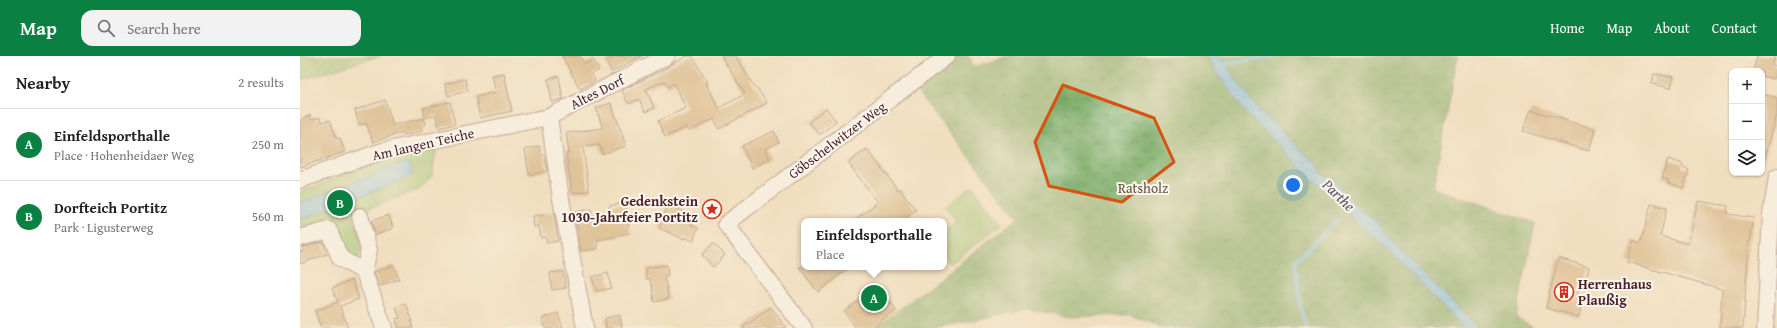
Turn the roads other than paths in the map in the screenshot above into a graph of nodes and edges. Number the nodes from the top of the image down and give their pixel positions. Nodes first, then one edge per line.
1 (667, 56) edge
2 (947, 56) edge
3 (549, 117) junction
4 (1777, 177) edge
5 (300, 180) edge
6 (360, 216) dead end
7 (300, 238) edge
8 (364, 272) junction
9 (384, 328) edge
10 (585, 328) edge
11 (804, 328) edge
12 (1765, 328) edge

1 - 3 street, Altes Dorf
2 - 11 street, Göbschelwitzer Weg
3 - 5 street, Am langen Teiche
3 - 10 street
4 - 12 street
6 - 8 street
7 - 8 street
8 - 9 street

